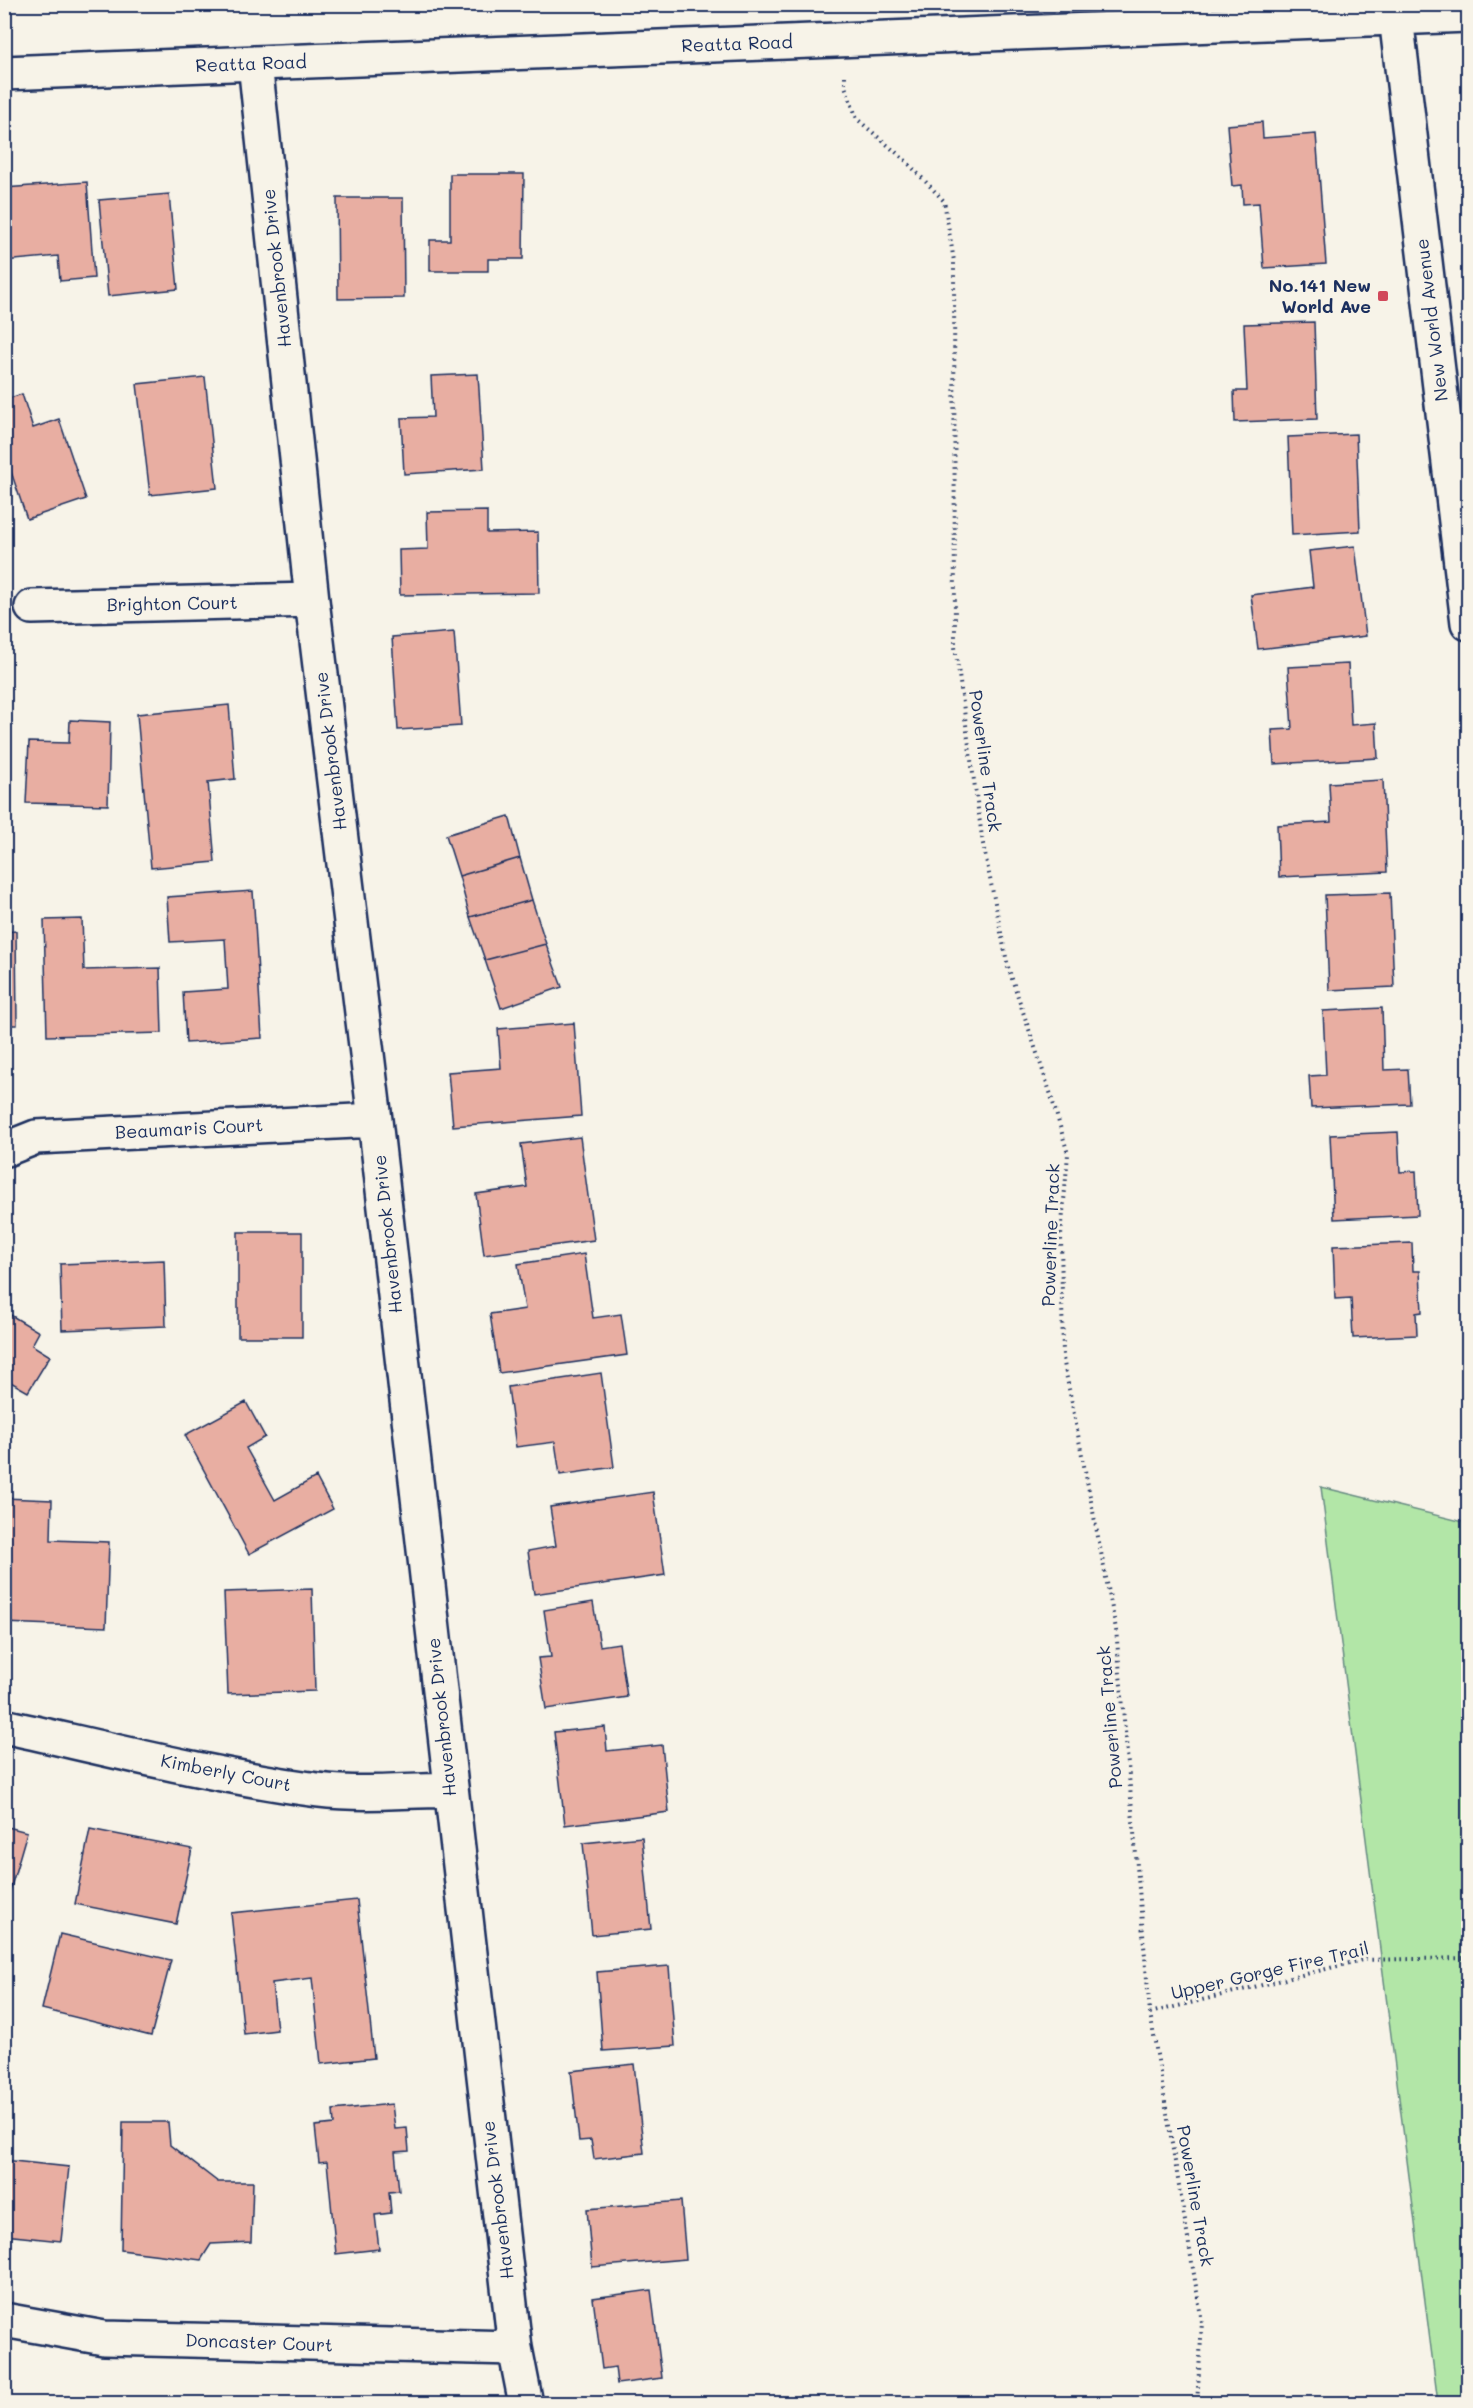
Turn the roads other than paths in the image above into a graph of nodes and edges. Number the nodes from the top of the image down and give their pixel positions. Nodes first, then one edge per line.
1 (1383, 14) edge
2 (1468, 15) edge
3 (255, 63) junction
4 (4, 73) edge
5 (312, 600) junction
6 (32, 607) dead end
7 (1468, 623) edge
8 (375, 1120) junction
9 (6, 1149) edge
10 (4, 1726) edge
11 (451, 1790) junction
12 (4, 2320) edge
13 (515, 2348) junction
14 (526, 2403) edge

1 - 2 street, Reatta Road
1 - 3 street, Reatta Road
1 - 7 street, New World Avenue
3 - 4 street, Reatta Road
3 - 5 street, Havenbrook Drive
5 - 6 street, Brighton Court
5 - 8 street, Havenbrook Drive
8 - 9 street, Beaumaris Court
8 - 11 street, Havenbrook Drive
10 - 11 street, Kimberly Court
11 - 13 street, Havenbrook Drive
12 - 13 street, Doncaster Court
13 - 14 street, Havenbrook Drive

